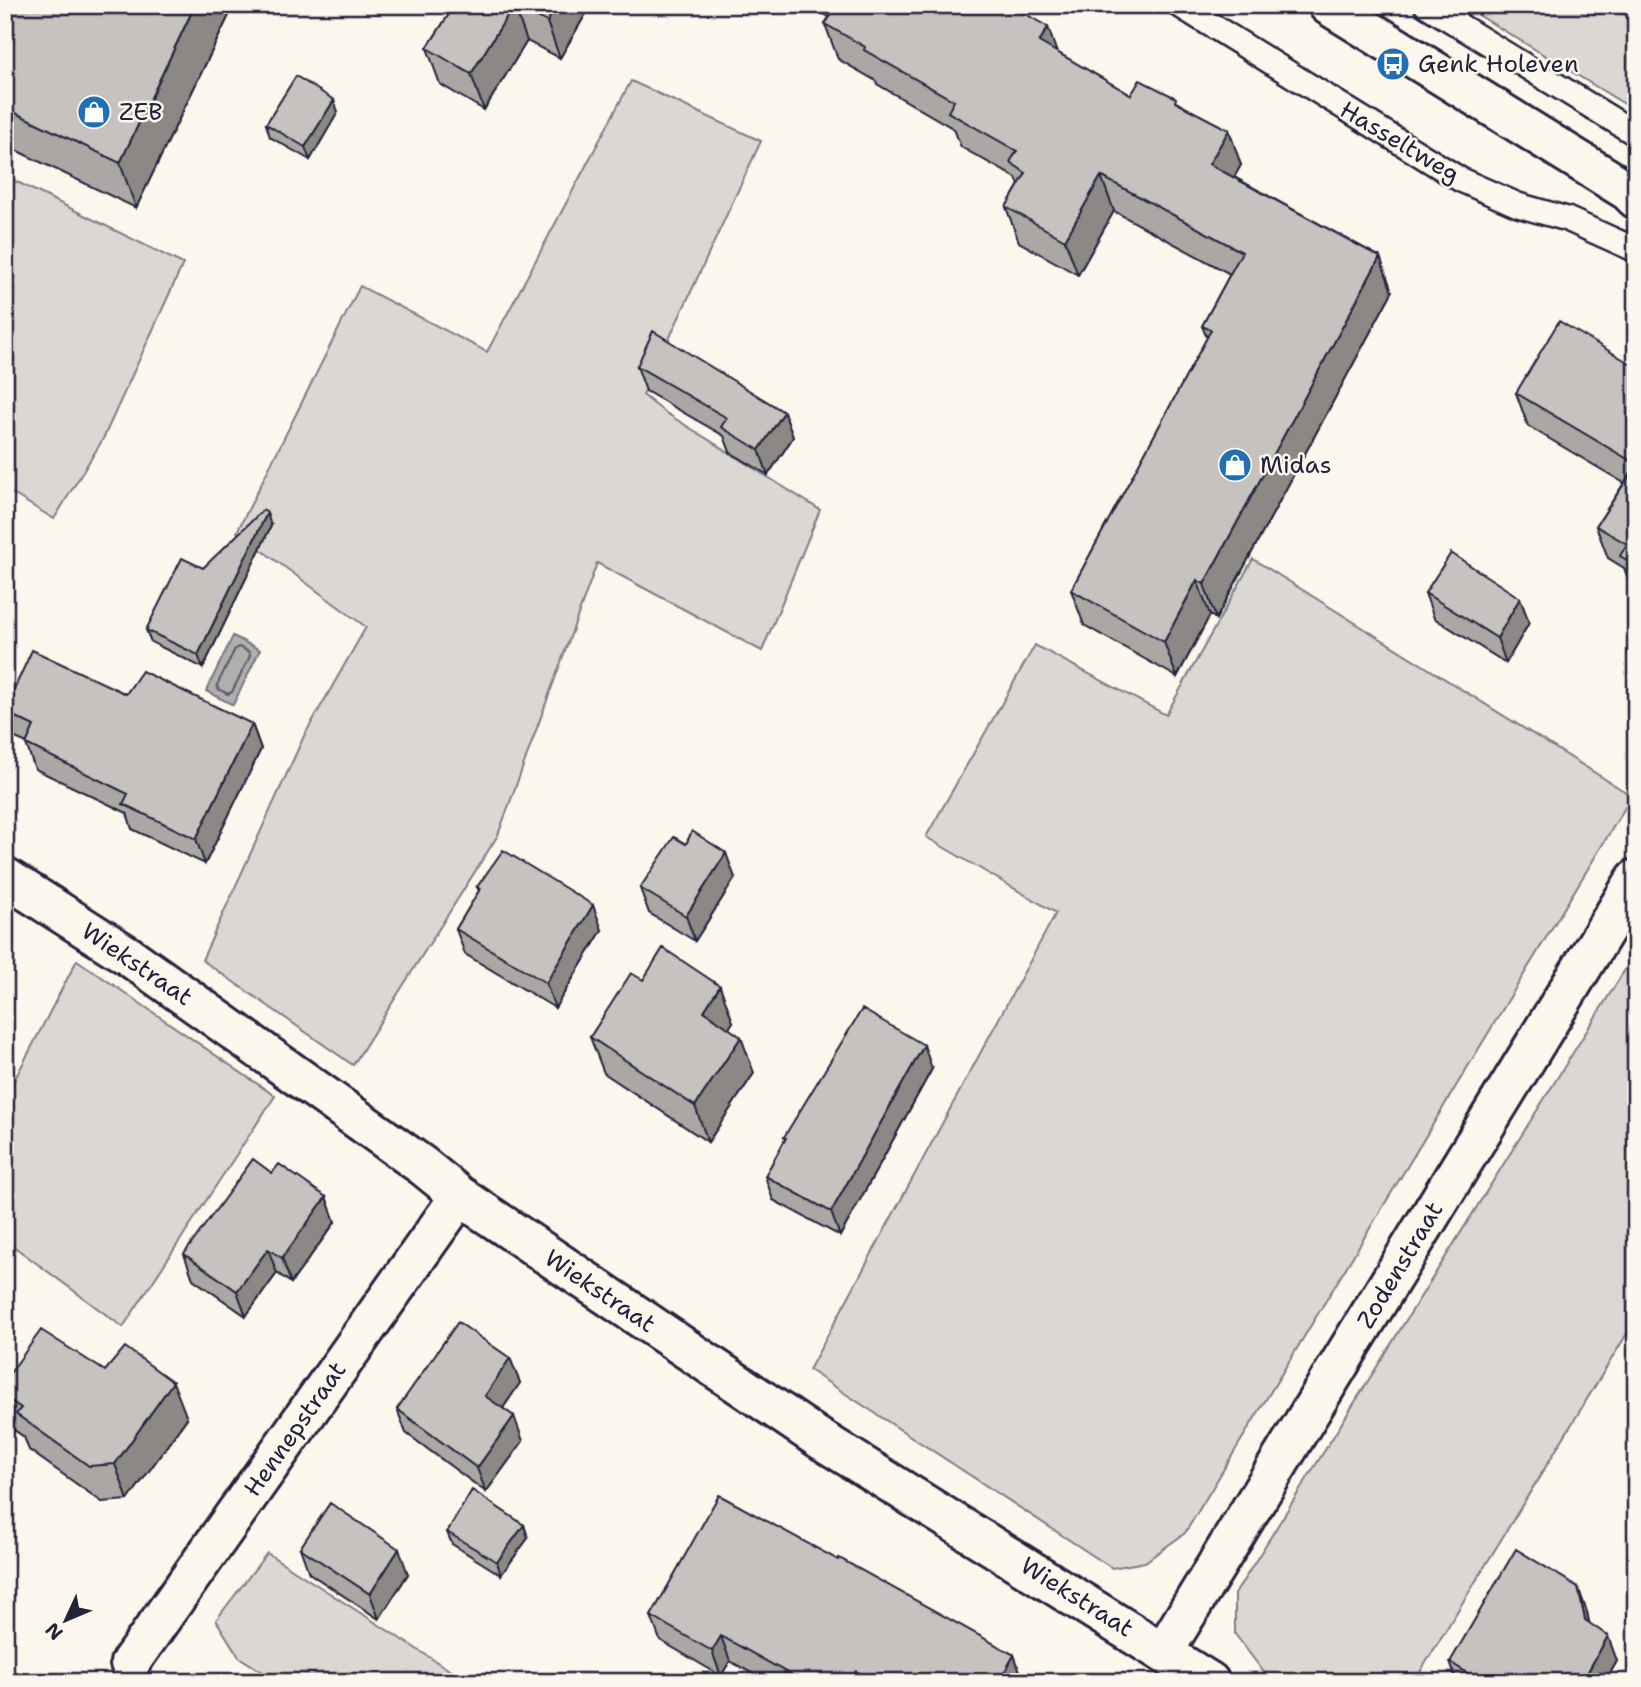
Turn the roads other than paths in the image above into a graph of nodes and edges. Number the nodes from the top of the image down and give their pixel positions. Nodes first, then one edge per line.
1 (1179, 5) edge
2 (1328, 5) edge
3 (1426, 5) edge
4 (1636, 134) edge
5 (1633, 195) edge
6 (1636, 250) edge
7 (5, 877) edge
8 (1636, 879) edge
9 (460, 1196) junction
10 (1164, 1651) junction
11 (130, 1662) dead end
12 (1210, 1682) edge

1 - 6 lane, Hasseltweg
2 - 5 street
3 - 4 lane
7 - 9 street, Wiekstraat
8 - 10 street, Zodenstraat
9 - 10 street, Wiekstraat
9 - 11 street, Hennepstraat
10 - 12 street, Wiekstraat

